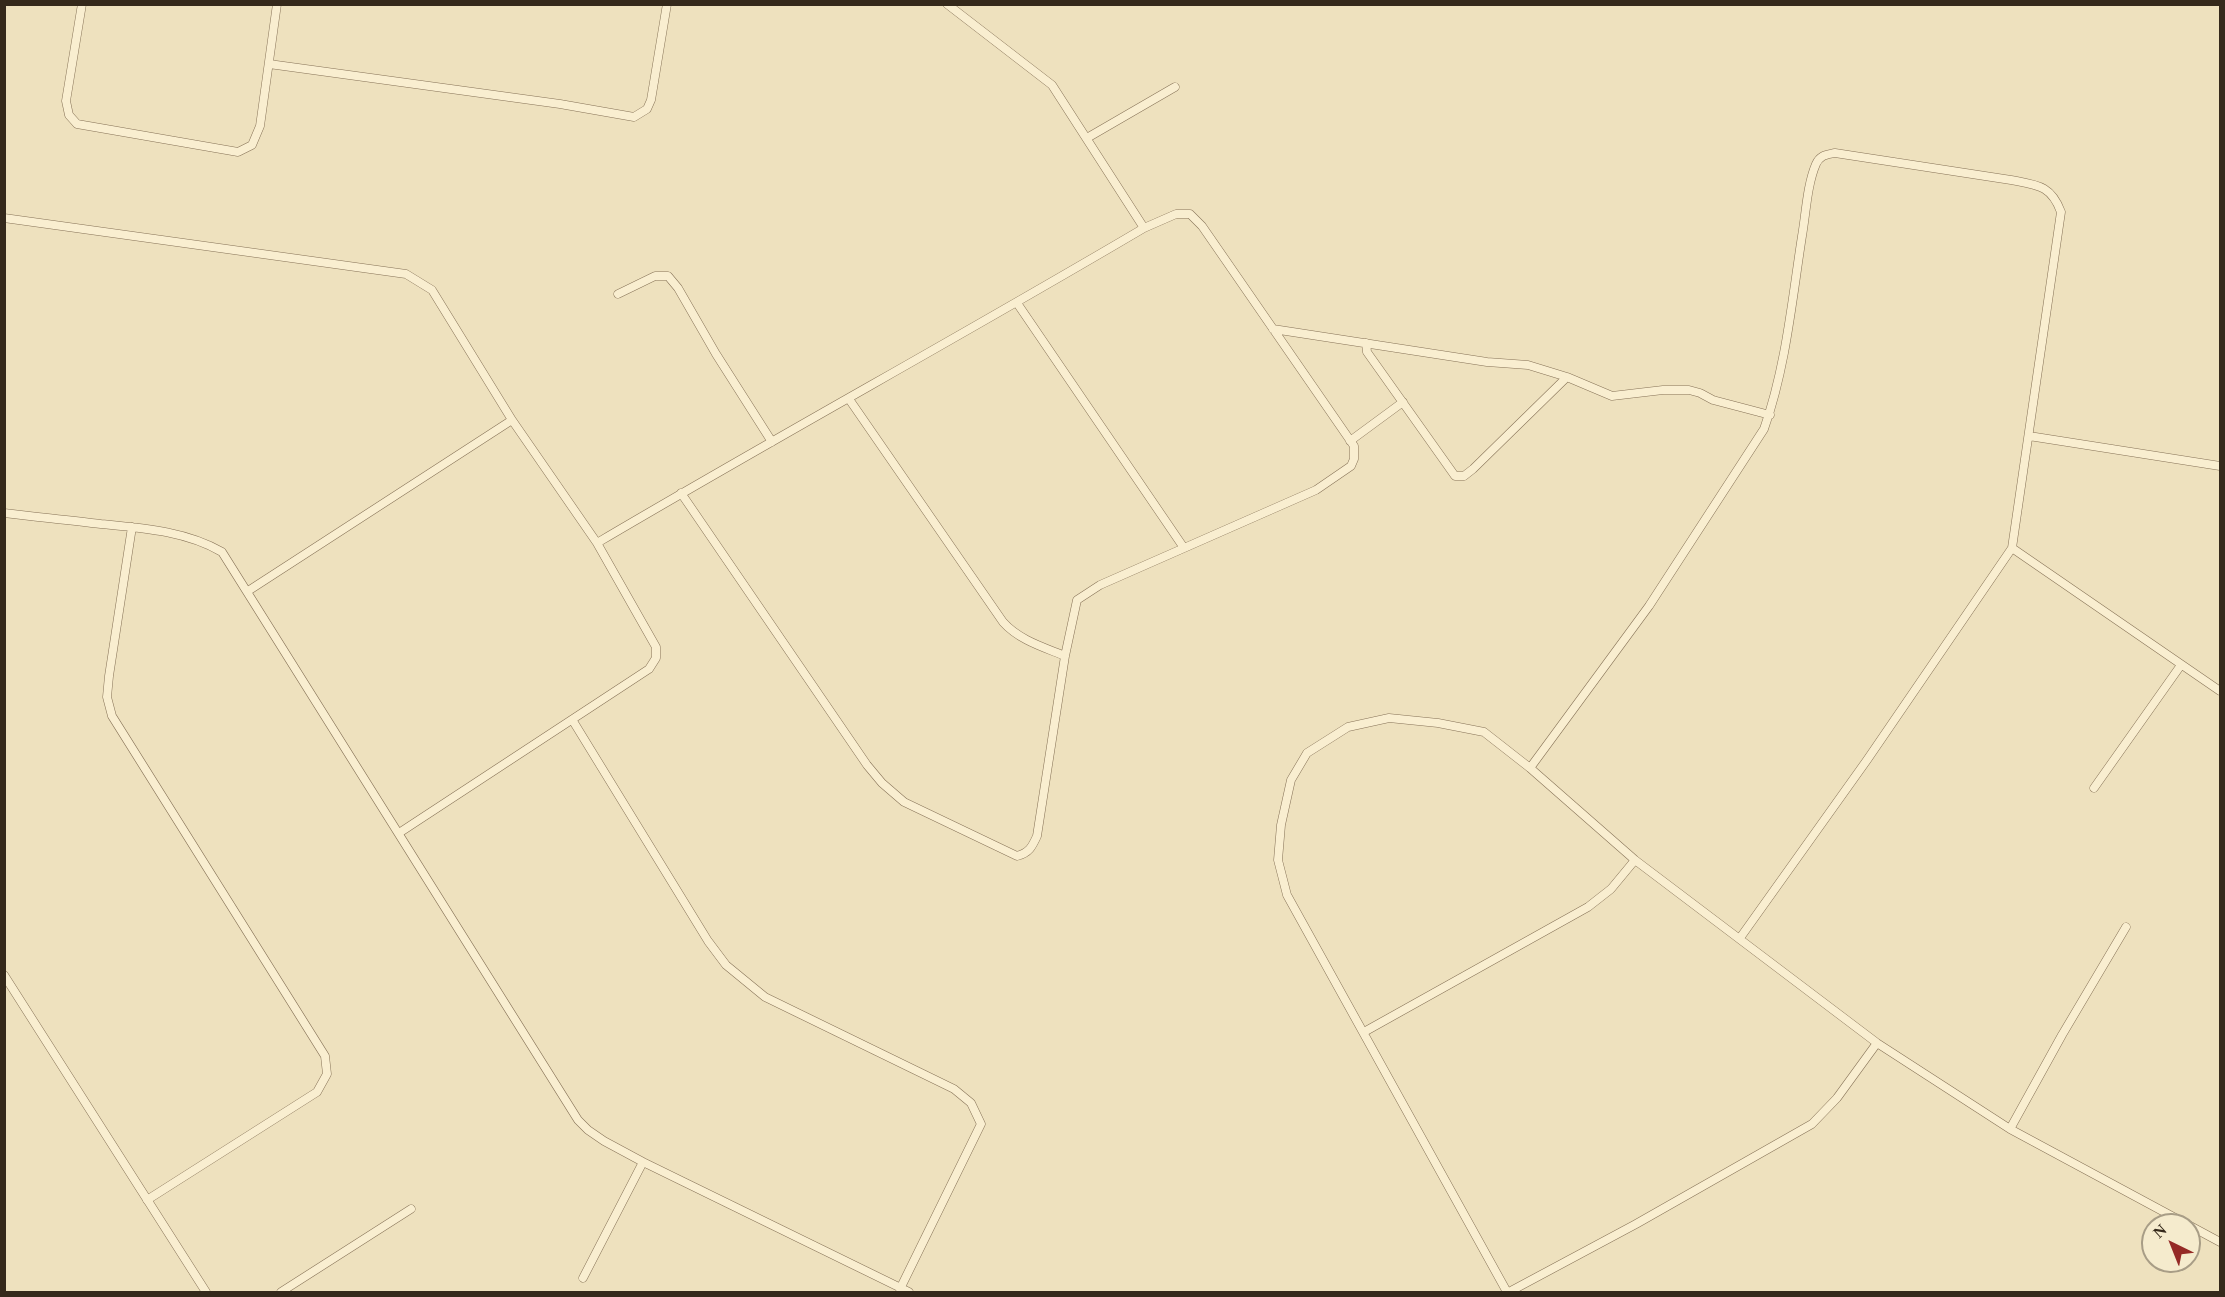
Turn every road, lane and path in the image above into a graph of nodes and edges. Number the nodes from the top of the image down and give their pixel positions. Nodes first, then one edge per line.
1 (82, 4) edge
2 (277, 4) edge
3 (667, 4) edge
4 (947, 4) edge
5 (269, 64) junction
6 (1175, 87) dead end
7 (1087, 138) junction
8 (4, 218) edge
9 (1144, 228) junction
10 (618, 294) dead end
11 (1017, 303) junction
12 (1273, 329) junction
13 (1366, 343) junction
14 (1567, 377) junction
15 (849, 399) junction
16 (1403, 402) junction
17 (1770, 415) junction
18 (512, 420) junction
19 (2029, 436) junction
20 (1350, 441) junction
21 (772, 442) junction
22 (2220, 466) edge
23 (681, 493) junction
24 (4, 513) edge
25 (132, 527) junction
26 (597, 543) junction
27 (1184, 548) junction
28 (2012, 548) junction
29 (248, 591) junction
30 (1065, 656) junction
31 (2181, 665) junction
32 (2220, 691) edge
33 (573, 721) junction
34 (1530, 768) junction
35 (2094, 788) dead end
36 (399, 833) junction
37 (1635, 860) junction
38 (2126, 927) dead end
39 (1740, 938) junction
40 (4, 975) edge
41 (1364, 1032) junction
42 (1877, 1043) junction
43 (2010, 1129) junction
44 (643, 1162) junction
45 (147, 1200) junction
46 (411, 1209) dead end
47 (2220, 1242) edge
48 (584, 1278) dead end
49 (900, 1289) junction
50 (206, 1293) edge
51 (281, 1293) edge
52 (909, 1293) edge
53 (1508, 1293) edge

1 - 5 street
2 - 5 street
3 - 5 street
4 - 7 street
6 - 7 street
7 - 9 street
8 - 18 street
9 - 11 street
9 - 12 street
10 - 21 street
11 - 15 street
11 - 27 street
12 - 13 street
12 - 20 street
13 - 14 street
13 - 16 street
14 - 16 street
14 - 17 street
15 - 21 street
15 - 30 street
16 - 20 street
17 - 19 street
17 - 34 street
18 - 26 street
18 - 29 street
19 - 22 street
19 - 28 street
20 - 27 street
21 - 23 street
23 - 26 street
23 - 30 street
24 - 25 street
25 - 29 street
25 - 45 street
26 - 33 street
27 - 30 street
28 - 31 street
28 - 39 street
29 - 36 street
31 - 32 street
31 - 35 street
33 - 36 street
33 - 49 street
34 - 37 street
34 - 41 street
36 - 44 street
37 - 39 street
37 - 41 street
38 - 43 street
39 - 42 street
40 - 45 street
41 - 53 street
42 - 43 street
42 - 53 street
43 - 47 street
44 - 48 street
44 - 49 street
45 - 50 street
46 - 51 street
49 - 52 street

